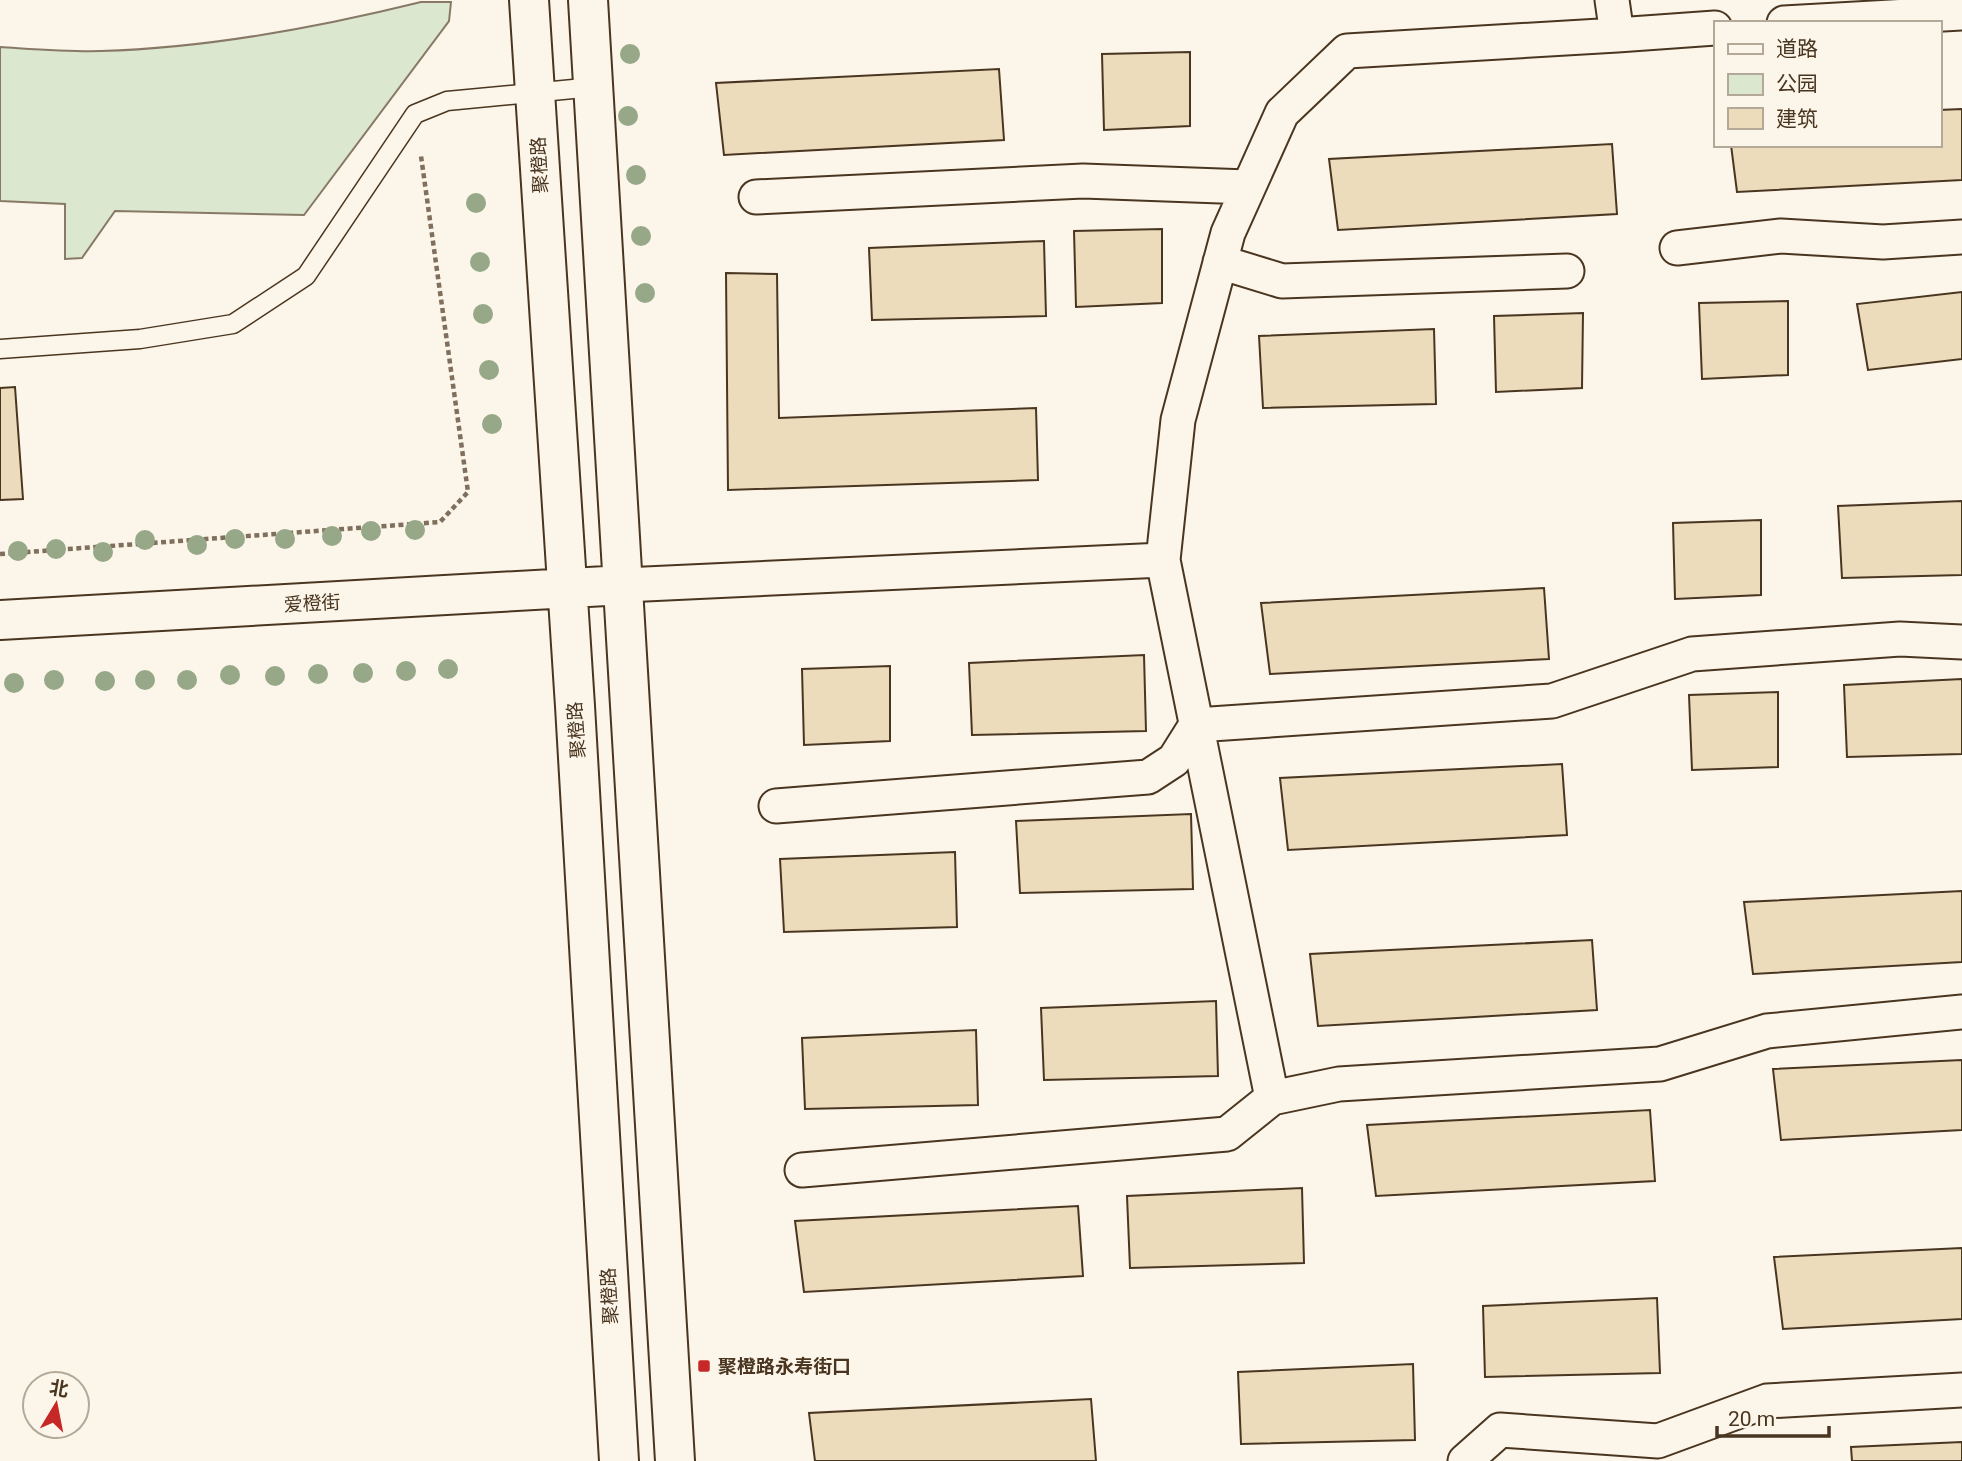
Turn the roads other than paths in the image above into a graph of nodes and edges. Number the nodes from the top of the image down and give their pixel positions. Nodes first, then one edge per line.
1 (529, 0) edge
2 (589, 0) edge
3 (1612, 0) edge
4 (1962, 13) edge
5 (1820, 21) edge
6 (1714, 28) edge
7 (1617, 35) junction
8 (594, 87) junction
9 (534, 92) junction
10 (1248, 187) junction
11 (755, 197) dead end
12 (1962, 237) edge
13 (1677, 248) dead end
14 (1220, 262) junction
15 (1567, 271) dead end
16 (0, 349) edge
17 (1163, 560) junction
18 (624, 585) junction
19 (566, 588) junction
20 (0, 620) edge
21 (1962, 642) edge
22 (1196, 725) junction
23 (776, 806) dead end
24 (1962, 1012) edge
25 (1272, 1098) junction
26 (802, 1170) dead end
27 (1962, 1390) edge
28 (619, 1461) edge
29 (676, 1461) edge
30 (1465, 1461) edge

1 - 9 street, 聚橙路
2 - 8 street
3 - 7 street
4 - 5 street
6 - 7 street
7 - 10 street
8 - 9 lane
8 - 18 street
9 - 16 lane
9 - 19 street, 聚橙路
10 - 11 street
10 - 14 street
12 - 13 street
14 - 15 street
14 - 17 street
17 - 18 street
17 - 22 street
18 - 19 street, 爱橙街
18 - 29 street
19 - 20 street, 爱橙街
19 - 28 street, 聚橙路
21 - 22 street
22 - 23 street
22 - 25 street
24 - 25 street
25 - 26 street
27 - 30 street

